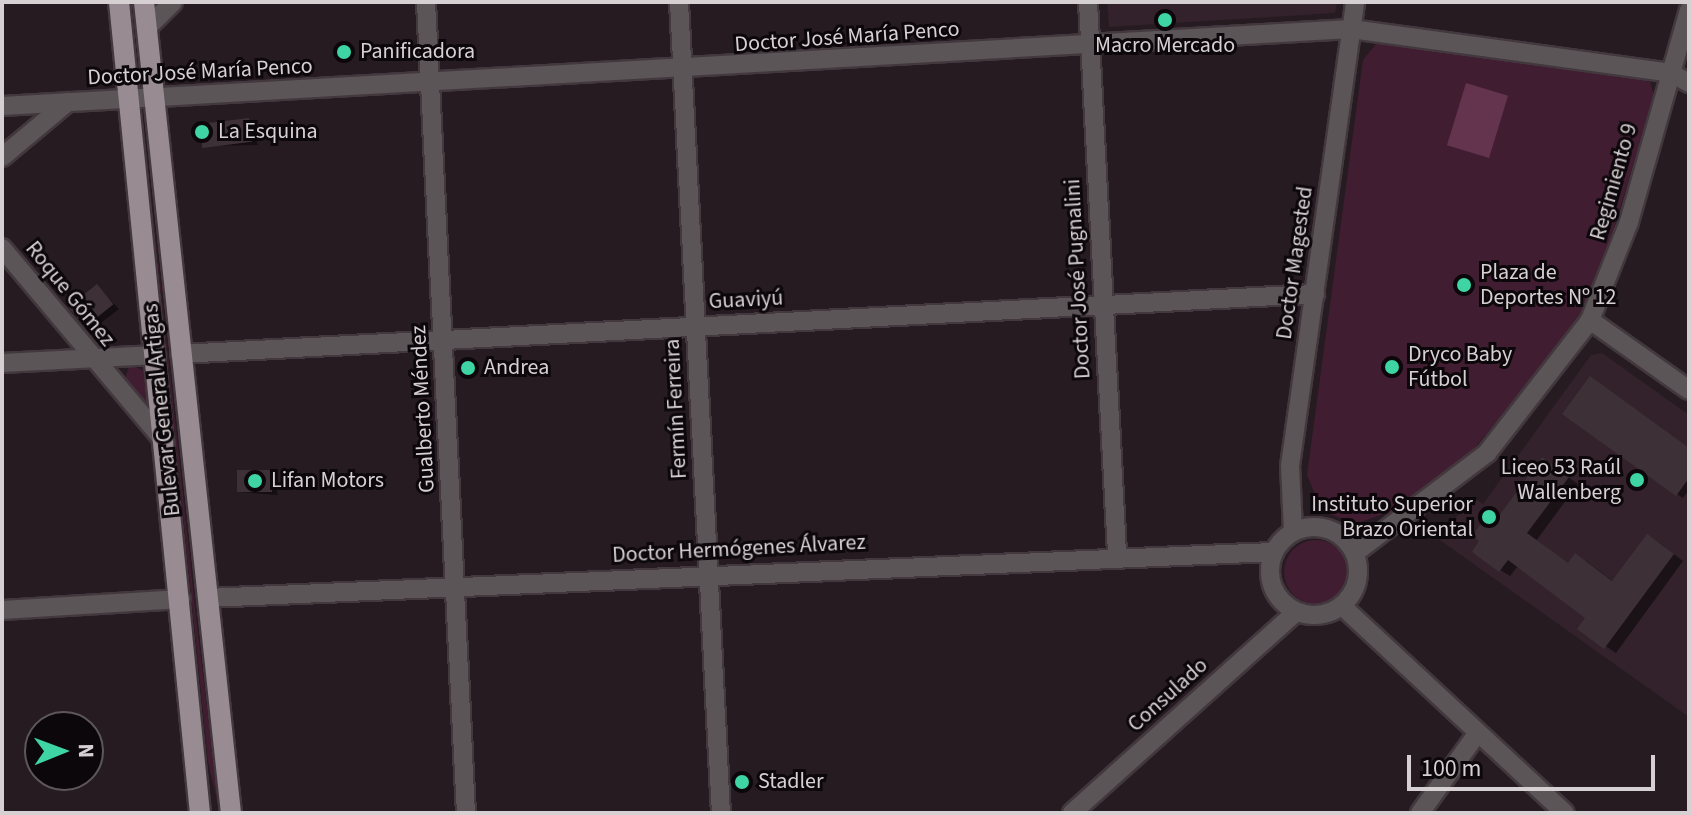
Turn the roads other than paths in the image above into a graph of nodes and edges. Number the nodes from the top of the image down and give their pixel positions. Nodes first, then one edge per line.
1 (119, 2) edge
2 (144, 2) edge
3 (173, 2) edge
4 (426, 2) edge
5 (679, 2) edge
6 (1088, 2) edge
7 (1355, 2) edge
8 (1689, 10) edge
9 (146, 29) junction
10 (1351, 29) junction
11 (1090, 46) junction
12 (683, 72) junction
13 (1671, 73) junction
14 (1689, 83) edge
15 (431, 86) junction
16 (153, 97) junction
17 (129, 98) junction
18 (68, 102) junction
19 (2, 106) edge
20 (2, 157) edge
21 (2, 248) edge
22 (1315, 294) junction
23 (1103, 305) junction
24 (1590, 320) junction
25 (696, 327) junction
26 (443, 340) junction
27 (180, 354) junction
28 (156, 355) junction
29 (91, 358) junction
30 (2, 363) edge
31 (1689, 390) edge
32 (165, 442) junction
33 (1293, 531) junction
34 (1274, 552) junction
35 (1117, 553) junction
36 (1355, 553) junction
37 (708, 574) junction
38 (456, 588) junction
39 (207, 598) junction
40 (181, 599) junction
41 (1342, 606) junction
42 (2, 610) edge
43 (1296, 612) junction
44 (1477, 734) junction
45 (1077, 812) edge
46 (200, 813) edge
47 (231, 813) edge
48 (466, 813) edge
49 (721, 813) edge
50 (1420, 813) edge
51 (1565, 813) edge

1 - 17 main road, Bulevar General Artigas
2 - 9 main road, Bulevar General Artigas
3 - 9 street
4 - 15 street, Gualberto Méndez
5 - 12 street, Fermín Ferreira
6 - 11 street, Doctor José Pugnalini
7 - 10 street, Doctor Magested
8 - 13 street, Regimiento 9
9 - 16 main road, Bulevar General Artigas
10 - 11 street, Doctor José María Penco
10 - 13 street, Doctor José María Penco
10 - 22 street, Doctor Magested
11 - 12 street, Doctor José María Penco
11 - 23 street, Doctor José Pugnalini
12 - 15 street, Doctor José María Penco
12 - 25 street, Fermín Ferreira
13 - 14 street, Doctor José María Penco
13 - 24 street, Regimiento 9
15 - 16 street, Doctor José María Penco
15 - 26 street, Gualberto Méndez
16 - 17 street, Doctor José María Penco
16 - 27 main road, Bulevar General Artigas
17 - 18 street, Doctor José María Penco
17 - 28 main road, Bulevar General Artigas
18 - 19 street, Doctor José María Penco
18 - 20 street
21 - 29 street, Roque Gómez
22 - 23 street, Guaviyú
22 - 33 street, Doctor Magested
23 - 25 street, Guaviyú
23 - 35 street, Doctor José Pugnalini
24 - 31 street
24 - 36 street, Regimiento 9
25 - 26 street, Guaviyú
25 - 37 street, Fermín Ferreira
26 - 27 street, Guaviyú
26 - 38 street, Gualberto Méndez
27 - 39 main road, Bulevar General Artigas
28 - 29 street
28 - 32 main road, Bulevar General Artigas
29 - 30 street
29 - 32 street, Roque Gómez
32 - 40 main road, Bulevar General Artigas
33 - 34 street
33 - 36 street
34 - 35 street, Doctor Hermógenes Álvarez
34 - 43 street
35 - 37 street, Doctor Hermógenes Álvarez
36 - 41 street
37 - 38 street, Doctor Hermógenes Álvarez
37 - 49 street, Fermín Ferreira
38 - 39 street, Doctor Hermógenes Álvarez
38 - 48 street, Gualberto Méndez
39 - 47 main road, Bulevar General Artigas
40 - 42 street
40 - 46 main road, Bulevar General Artigas
41 - 43 street
41 - 44 street
43 - 45 street, Consulado
44 - 50 street
44 - 51 street

